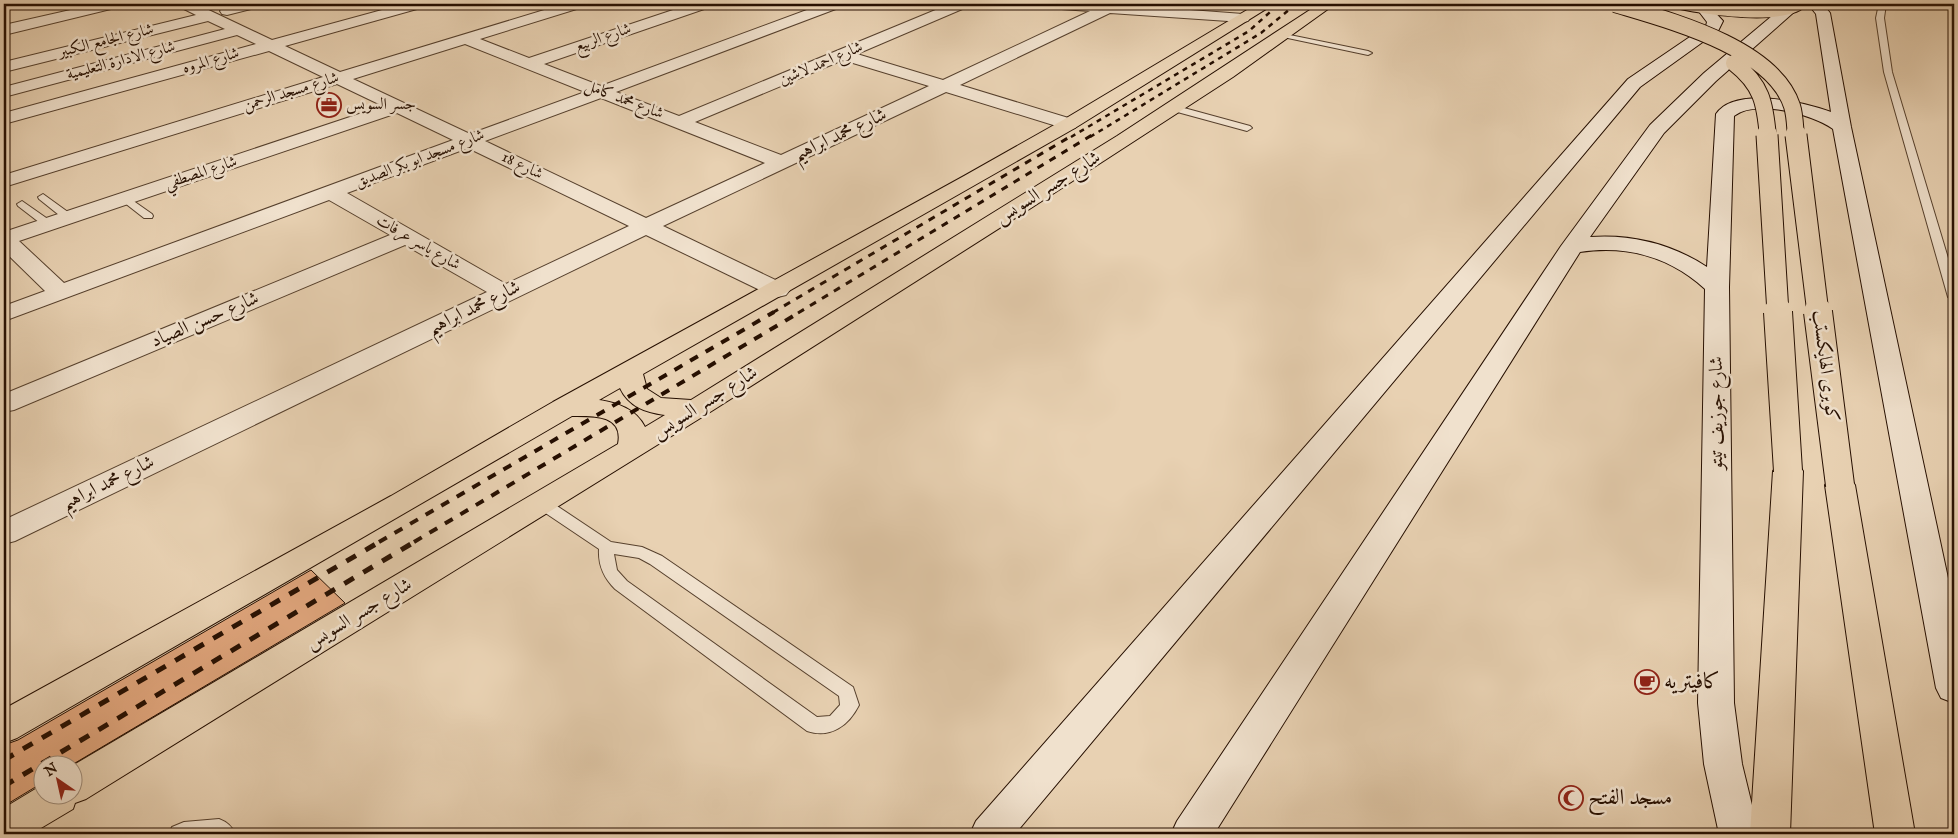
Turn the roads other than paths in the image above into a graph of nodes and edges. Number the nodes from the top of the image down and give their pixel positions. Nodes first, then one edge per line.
1 (114, 4) edge
2 (185, 4) edge
3 (254, 4) edge
4 (419, 4) edge
5 (578, 4) edge
6 (705, 4) edge
7 (836, 4) edge
8 (962, 4) edge
9 (1047, 4) edge
10 (1267, 4) edge
11 (1328, 4) edge
12 (1592, 4) edge
13 (1615, 4) edge
14 (1677, 4) edge
15 (1815, 4) edge
16 (1882, 4) edge
17 (1794, 6) edge
18 (1109, 8) junction
19 (1704, 9) junction
20 (216, 10) edge
21 (1243, 18) junction
22 (4, 30) edge
23 (238, 30) junction
24 (1283, 35) junction
25 (466, 39) junction
26 (288, 40) junction
27 (270, 45) junction
28 (1368, 53) dead end
29 (844, 54) junction
30 (529, 63) junction
31 (4, 67) edge
32 (358, 72) junction
33 (338, 78) junction
34 (945, 86) junction
35 (600, 91) junction
36 (4, 92) edge
37 (398, 107) junction
38 (1173, 108) junction
39 (4, 119) edge
40 (680, 122) junction
41 (1069, 124) junction
42 (1842, 127) junction
43 (1247, 128) dead end
44 (490, 132) junction
45 (468, 141) junction
46 (781, 162) junction
47 (4, 181) edge
48 (330, 192) junction
49 (43, 197) dead end
50 (125, 198) junction
51 (22, 204) dead end
52 (148, 216) dead end
53 (68, 217) junction
54 (657, 222) junction
55 (48, 224) junction
56 (406, 236) junction
57 (4, 239) edge
58 (1572, 246) junction
59 (744, 254) dead end
60 (784, 280) junction
61 (1717, 287) junction
62 (61, 293) junction
63 (505, 293) junction
64 (1954, 297) edge
65 (4, 314) edge
66 (630, 370) junction
67 (4, 404) edge
68 (563, 408) junction
69 (697, 408) junction
70 (631, 448) junction
71 (543, 504) junction
72 (4, 533) edge
73 (607, 547) junction
74 (1954, 688) edge
75 (4, 727) edge
76 (82, 781) edge
77 (42, 806) edge
78 (4, 829) edge
79 (179, 834) edge
80 (225, 834) edge
81 (990, 834) edge
82 (1191, 834) edge
83 (1739, 834) edge
84 (1770, 834) edge
85 (1895, 834) edge

1 - 22 street
2 - 20 street, شارع 18
3 - 20 street, شارع الجامع الكبير
4 - 26 street, شارع المروه
5 - 25 street, شارع مسجد الرحمن
6 - 30 street, شارع الربيع
7 - 35 street, شارع مسجد ابو بكر الصديق
8 - 29 street, شارع احمد لاشين
9 - 18 street
10 - 21 main road
11 - 24 main road, شارع جسر السويس
12 - 84 main road, bridge
13 - 85 main road, كوبرى الهايكستب, bridge
14 - 19 main road
15 - 42 street
16 - 64 lane
17 - 19 main road
17 - 58 street
18 - 21 street
18 - 34 street, شارع محمد ابراهيم
19 - 81 street
20 - 23 street, شارع 18
20 - 26 street, شارع 18
20 - 31 street, شارع الجامع الكبير
21 - 41 main road
23 - 27 street, شارع 18
23 - 36 street, شارع الادارة التعليمية
24 - 28 lane
24 - 38 main road, شارع جسر السويس
25 - 30 street, شارع محمد كامل
25 - 32 street, شارع مسجد الرحمن
26 - 27 street, شارع المروه
26 - 32 street, شارع 18
27 - 33 street, شارع 18
27 - 39 street, شارع المروه
29 - 34 street
29 - 40 street, شارع احمد لاشين
30 - 35 street, شارع محمد كامل
32 - 33 street, شارع مسجد الرحمن
32 - 44 street, شارع 18
33 - 37 street, شارع 18
33 - 47 street, شارع مسجد الرحمن
34 - 41 street
34 - 46 street, شارع محمد ابراهيم
35 - 40 street, شارع محمد كامل
35 - 44 street, شارع مسجد ابو بكر الصديق
37 - 45 street, شارع 18
37 - 50 street, شارع المصطفي
38 - 43 lane
38 - 69 main road, شارع جسر السويس
40 - 46 street, شارع محمد كامل
41 - 60 main road
42 - 61 street, شارع جوزيف تيتو
42 - 74 street
44 - 45 street, شارع مسجد ابو بكر الصديق
44 - 54 street, شارع 18
45 - 48 street, شارع مسجد ابو بكر الصديق
45 - 54 street, شارع 18
46 - 54 street, شارع محمد ابراهيم
48 - 56 street, شارع ياسر عرفات
48 - 62 street, شارع مسجد ابو بكر الصديق
49 - 53 lane
50 - 52 lane
50 - 53 street, شارع المصطفي
51 - 55 lane
53 - 55 street, شارع المصطفي
54 - 59 street, شارع 18
54 - 60 street, شارع 18
54 - 63 street, شارع محمد ابراهيم
55 - 57 street, شارع المصطفي
56 - 63 street, شارع ياسر عرفات
56 - 67 street, شارع حسن الصياد
57 - 62 street
58 - 61 street
58 - 82 street
60 - 66 main road
61 - 83 street, شارع جوزيف تيتو
62 - 65 street, شارع مسجد ابو بكر الصديق
63 - 72 street, شارع محمد ابراهيم
66 - 68 main road
66 - 69 main road
68 - 70 main road
68 - 75 main road
69 - 70 main road, شارع جسر السويس
70 - 71 main road, شارع جسر السويس
71 - 73 lane
71 - 76 main road, شارع جسر السويس
73 - 73 lane
77 - 78 main road
79 - 80 lane

